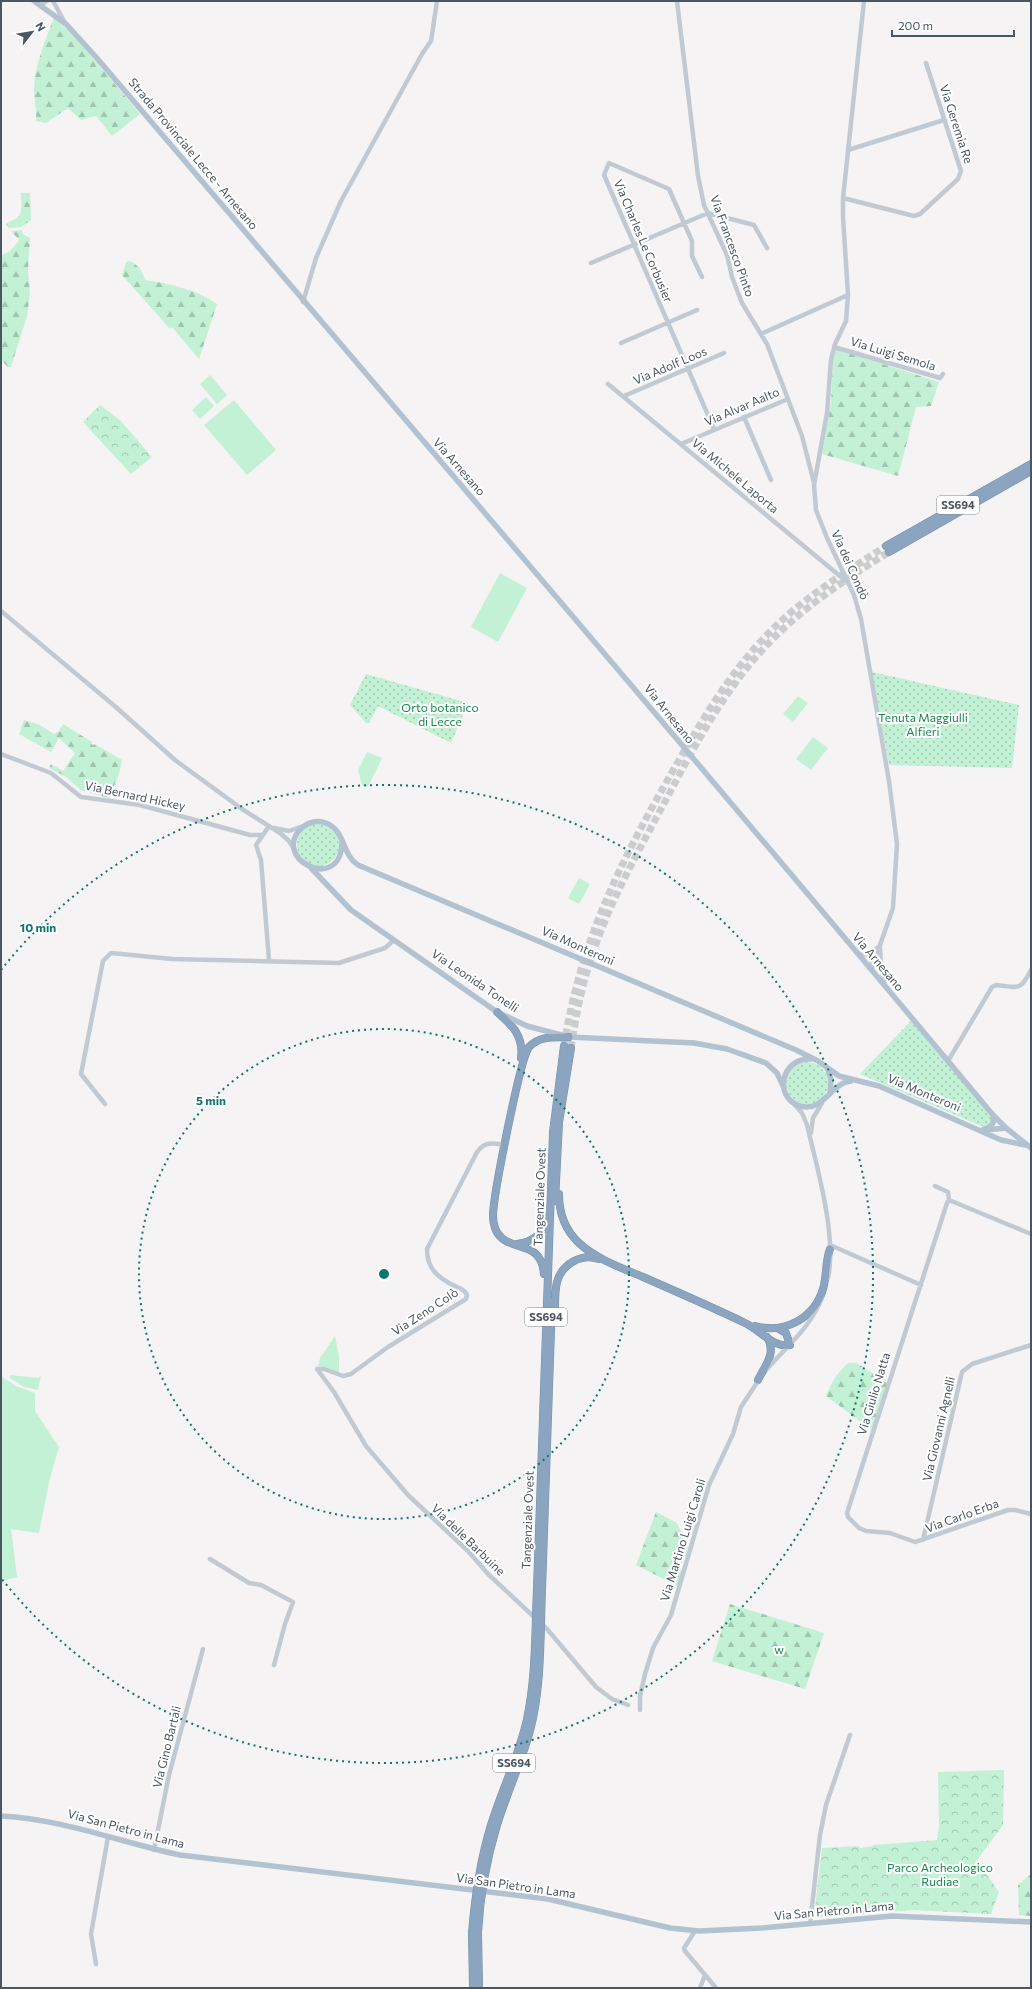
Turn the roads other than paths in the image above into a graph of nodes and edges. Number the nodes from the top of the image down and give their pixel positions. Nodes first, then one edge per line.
1 (34, 1) edge
2 (47, 1) edge
3 (52, 1) edge
4 (438, 1) edge
5 (677, 1) edge
6 (864, 1) edge
7 (42, 3) edge
8 (66, 24) junction
9 (926, 63) dead end
10 (944, 120) junction
11 (848, 150) junction
12 (843, 198) junction
13 (708, 212) junction
14 (684, 223) junction
15 (634, 244) junction
16 (767, 248) dead end
17 (591, 263) dead end
18 (702, 277) dead end
19 (848, 295) junction
20 (304, 302) junction
21 (697, 310) dead end
22 (668, 322) junction
23 (327, 329) joint
24 (761, 334) junction
25 (621, 343) dead end
26 (834, 347) junction
27 (724, 353) dead end
28 (688, 368) junction
29 (943, 374) dead end
30 (608, 384) dead end
31 (624, 396) junction
32 (788, 398) junction
33 (744, 417) junction
34 (714, 430) junction
35 (681, 444) junction
36 (1031, 464) edge
37 (1031, 471) edge
38 (771, 480) dead end
39 (814, 485) junction
40 (849, 584) junction
41 (1, 611) edge
42 (1, 754) edge
43 (306, 825) junction
44 (270, 826) junction
45 (263, 835) junction
46 (342, 842) junction
47 (296, 852) junction
48 (310, 868) junction
49 (394, 940) junction
50 (880, 945) junction
51 (855, 951) junction
52 (269, 960) junction
53 (869, 968) junction
54 (1031, 970) edge
55 (887, 989) junction
56 (497, 1012) junction
57 (569, 1037) junction
58 (814, 1059) junction
59 (948, 1061) junction
60 (521, 1066) junction
61 (828, 1069) junction
62 (859, 1081) junction
63 (784, 1088) junction
64 (829, 1094) junction
65 (790, 1100) junction
66 (823, 1101) junction
67 (105, 1104) dead end
68 (993, 1115) junction
69 (1006, 1128) junction
70 (982, 1129) junction
71 (558, 1134) junction
72 (995, 1137) junction
73 (811, 1142) junction
74 (505, 1145) junction
75 (1029, 1147) edge
76 (551, 1168) junction
77 (935, 1186) dead end
78 (950, 1200) junction
79 (1031, 1234) edge
80 (517, 1244) junction
81 (830, 1247) junction
82 (613, 1264) junction
83 (921, 1285) junction
84 (747, 1324) junction
85 (779, 1329) junction
86 (764, 1334) junction
87 (548, 1340) junction
88 (790, 1345) junction
89 (1031, 1345) edge
90 (317, 1369) joint
91 (758, 1380) junction
92 (1031, 1514) edge
93 (923, 1540) junction
94 (210, 1559) dead end
95 (203, 1649) dead end
96 (274, 1664) dead end
97 (628, 1705) dead end
98 (640, 1710) dead end
99 (850, 1735) dead end
100 (1, 1816) edge
101 (108, 1837) junction
102 (154, 1850) junction
103 (1031, 1922) edge
104 (810, 1924) junction
105 (695, 1931) junction
106 (475, 1933) junction
107 (96, 1964) dead end
108 (705, 1975) junction
109 (473, 1988) edge
110 (479, 1988) edge
111 (700, 1988) edge
112 (716, 1988) edge

1 - 7 main road, Strada Provinciale Lecce - Arnesano
2 - 7 street
3 - 8 street
4 - 20 street
5 - 13 street, Via Francesco Pinto
6 - 11 street, Via dei Condò
7 - 8 main road, Strada Provinciale Lecce - Arnesano
8 - 20 main road, Strada Provinciale Lecce - Arnesano
9 - 10 street, Via Geremia Re
10 - 11 street
10 - 12 street, Via Geremia Re
11 - 12 street, Via dei Condò
12 - 19 street, Via dei Condò
13 - 14 street
13 - 16 street
13 - 24 street, Via Francesco Pinto
14 - 15 street
14 - 15 street, Via Charles Le Corbusier
14 - 18 street, Via Charles Le Corbusier
15 - 17 street
15 - 22 street, Via Charles Le Corbusier
19 - 24 street
19 - 26 street, Via dei Condò
20 - 23 main road, Strada Provinciale Lecce - Arnesano
21 - 22 street
22 - 25 street
22 - 28 street, Via Charles Le Corbusier
23 - 51 main road, Via Arnesano
24 - 32 street, Via Francesco Pinto
26 - 29 street, Via Luigi Semola
26 - 39 street, Via dei Condò
27 - 28 street, Via Adolf Loos
28 - 31 street, Via Adolf Loos
28 - 34 street, Via Charles Le Corbusier
30 - 31 street, Via Michele Laporta
31 - 35 street, Via Michele Laporta
32 - 33 street, Via Alvar Aalto
32 - 39 street, Via Francesco Pinto
33 - 34 street, Via Alvar Aalto
33 - 38 street
34 - 35 street, Via Alvar Aalto
35 - 40 street, Via Michele Laporta
36 - 37 highway, SS694
39 - 40 street, Via dei Condò
40 - 50 street, Via dei Condò
41 - 44 street
42 - 45 street, Via Bernard Hickey
43 - 44 street
43 - 46 main road, Via Monteroni
43 - 47 main road
44 - 45 street
44 - 47 street
45 - 52 street
46 - 48 main road
46 - 58 main road, Via Monteroni
47 - 48 main road
48 - 49 main road, Via Leonida Tonelli
49 - 52 street
49 - 56 main road, Via Leonida Tonelli
50 - 51 street
50 - 53 street, Via dei Condò
50 - 55 street, Via dei Condò
51 - 53 main road, Via Arnesano
52 - 67 street
53 - 55 main road, Via Arnesano
54 - 59 street
55 - 59 main road, Via Arnesano
56 - 57 main road, Via Leonida Tonelli
56 - 60 highway
57 - 60 highway
57 - 63 main road, Via Leonida Tonelli
58 - 61 main road, Via Monteroni
58 - 63 main road
59 - 68 main road, Via Arnesano
60 - 74 highway
61 - 62 main road, Via Monteroni
61 - 64 main road
62 - 64 main road, Via Monteroni
62 - 70 main road, Via Monteroni
63 - 65 main road
64 - 66 main road, Via Monteroni
65 - 66 main road
65 - 73 street, Via Martino Luigi Caroli
66 - 73 street, Via Martino Luigi Caroli
68 - 69 main road, Via Monteroni
68 - 70 main road
69 - 70 main road, Via Monteroni
69 - 72 main road
69 - 75 main road, Via Monteroni
70 - 72 main road, Via Monteroni
71 - 76 highway, Tangenziale Ovest / SS694
71 - 82 highway
71 - 87 highway, Tangenziale Ovest / SS694
72 - 75 main road, Via Monteroni
73 - 81 street, Via Martino Luigi Caroli
74 - 80 highway
74 - 90 street, Via Zeno Colò
76 - 80 highway
76 - 87 highway, Tangenziale Ovest / SS694
77 - 78 street
78 - 79 street
78 - 83 street, Via Giulio Natta
80 - 87 highway
81 - 83 street
81 - 85 highway
81 - 88 street, Via Martino Luigi Caroli
82 - 84 highway
82 - 87 highway
83 - 93 street, Via Giulio Natta
84 - 85 highway
84 - 86 highway
85 - 88 highway
86 - 88 highway
86 - 91 highway
87 - 106 highway, Tangenziale Ovest / SS694, bridge
88 - 91 street, Via Martino Luigi Caroli
89 - 93 street, Via Giovanni Agnelli
90 - 97 street, Via delle Barbuine
91 - 98 street, Via Martino Luigi Caroli
92 - 93 street, Via Carlo Erba
94 - 96 street
95 - 102 street, Via Gino Bartali
99 - 104 street
100 - 101 main road, Via San Pietro in Lama
101 - 102 main road, Via San Pietro in Lama
101 - 107 street
102 - 105 main road, Via San Pietro in Lama
103 - 104 main road, Via San Pietro in Lama
104 - 105 main road, Via San Pietro in Lama
105 - 108 street
106 - 109 highway, Tangenziale Ovest / SS694
106 - 110 highway, Tangenziale Ovest / SS694
108 - 111 street
108 - 112 street

